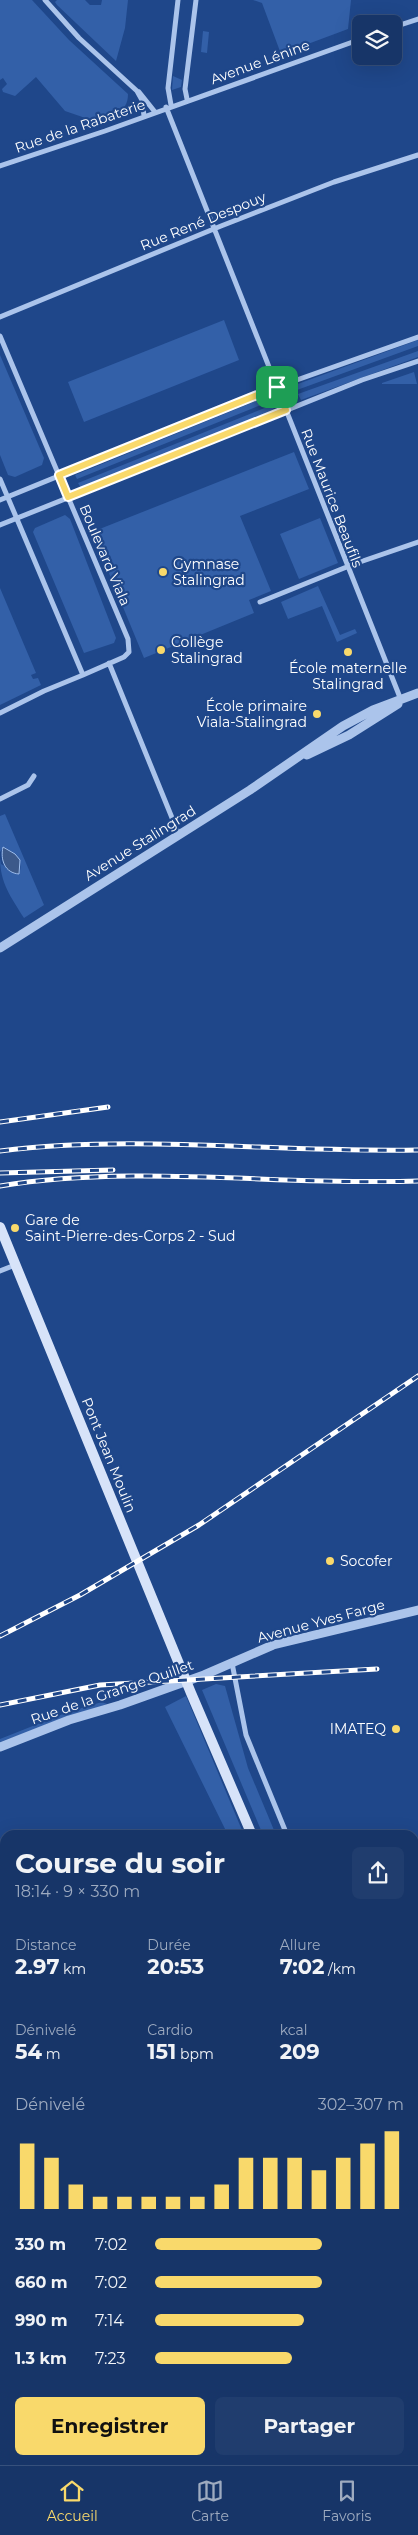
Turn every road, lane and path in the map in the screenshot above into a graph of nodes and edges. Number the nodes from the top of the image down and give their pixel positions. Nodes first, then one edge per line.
1 (45, 0) edge
2 (178, 0) edge
3 (196, 0) edge
4 (418, 19) edge
5 (402, 24) edge
6 (352, 41) edge
7 (136, 91) junction
8 (187, 100) junction
9 (169, 106) junction
10 (155, 112) junction
11 (144, 116) junction
12 (418, 155) edge
13 (0, 166) edge
14 (214, 228) junction
15 (0, 317) edge
16 (0, 336) edge
17 (418, 337) edge
18 (418, 361) edge
19 (277, 387) junction
20 (286, 410) junction
21 (59, 475) junction
22 (0, 479) edge
23 (7, 497) junction
24 (68, 497) junction
25 (0, 500) edge
26 (16, 518) junction
27 (0, 525) edge
28 (418, 542) edge
29 (347, 566) junction
30 (260, 602) dead end
31 (109, 663) junction
32 (83, 675) junction
33 (418, 693) edge
34 (401, 701) junction
35 (0, 713) edge
36 (34, 776) dead end
37 (0, 799) edge
38 (179, 834) junction
39 (0, 948) edge
40 (0, 1226) edge
41 (16, 1264) junction
42 (0, 1271) edge
43 (418, 1610) edge
44 (232, 1663) junction
45 (0, 1747) edge
46 (250, 1830) edge
47 (286, 1830) edge

1 - 7 street
2 - 9 street, Rue Maurice Beaufils
3 - 8 street
4 - 5 street
6 - 8 street, Avenue Lénine
7 - 10 street
7 - 11 street
8 - 9 street, Avenue Lénine
9 - 10 street, Rue de la Rabaterie
9 - 14 street, Rue Maurice Beaufils
10 - 11 street, Rue de la Rabaterie
11 - 13 street, Rue de la Rabaterie
12 - 14 street, Rue René Despouy
14 - 15 street, Rue René Despouy
14 - 19 street, Rue Maurice Beaufils
16 - 21 street, Boulevard Viala
17 - 19 street
18 - 20 street
19 - 20 street, Rue Maurice Beaufils
19 - 21 street
20 - 24 street
20 - 29 street, Rue Maurice Beaufils
21 - 23 street
21 - 24 street, Boulevard Viala
22 - 23 street
23 - 25 street
23 - 26 street
24 - 26 street
24 - 31 street, Boulevard Viala
26 - 27 street
26 - 32 street
28 - 29 street
29 - 30 street
29 - 34 street, Rue Maurice Beaufils
31 - 32 street, Boulevard Viala
31 - 38 street
32 - 35 street, Boulevard Viala
33 - 34 street, Avenue Stalingrad
34 - 38 street, Avenue Stalingrad
36 - 37 street
38 - 39 street, Avenue Stalingrad
40 - 41 main road, Pont Jean Moulin
41 - 42 street
41 - 46 main road, Pont Jean Moulin
43 - 44 street, Avenue Yves Farge
44 - 45 street, Rue de la Grange Quillet
44 - 47 street

